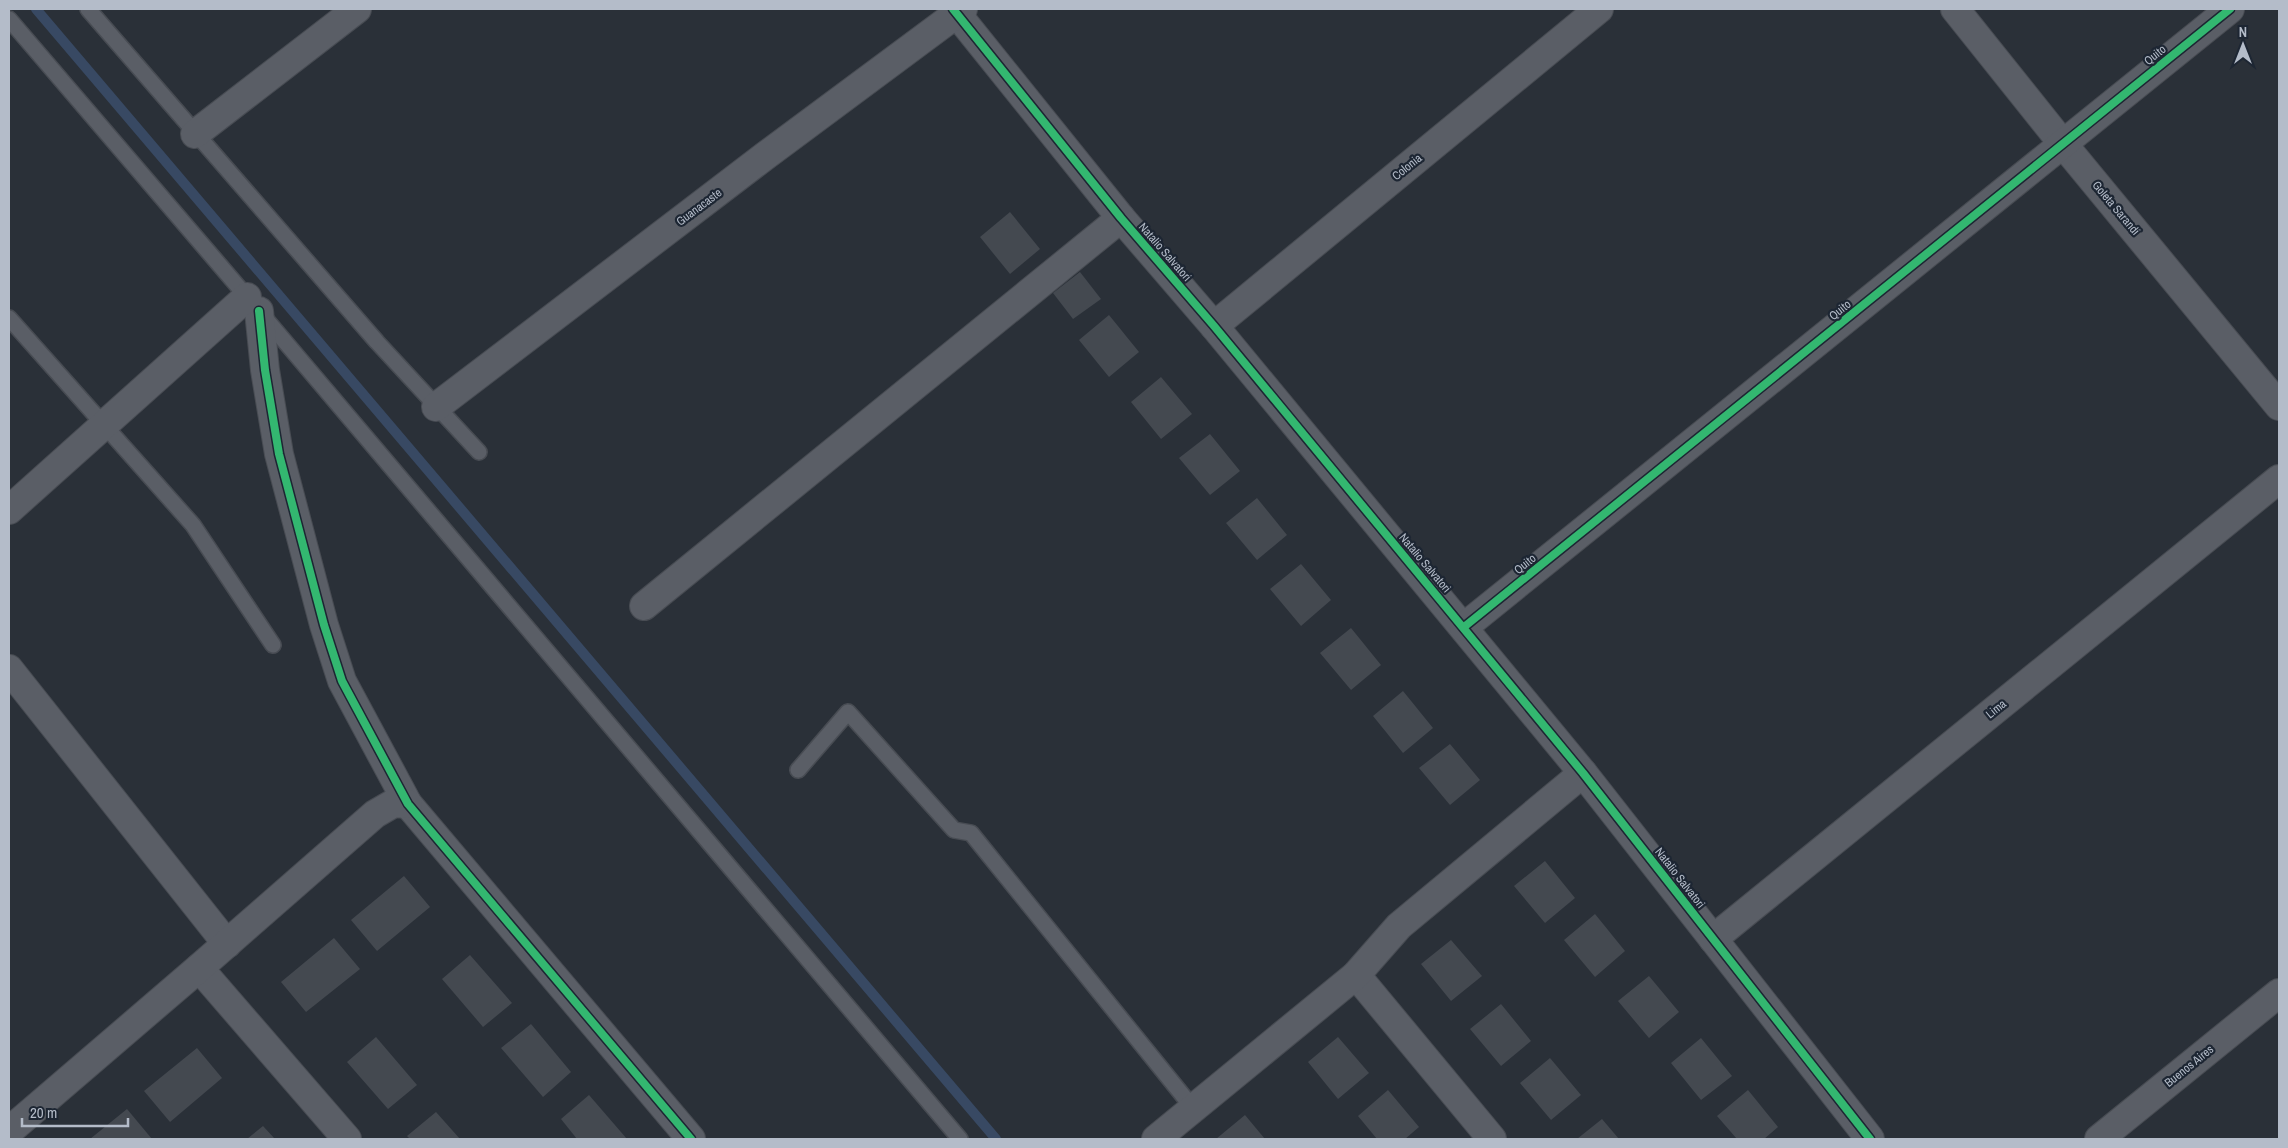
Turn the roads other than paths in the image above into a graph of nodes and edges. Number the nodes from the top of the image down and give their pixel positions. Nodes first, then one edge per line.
1 (88, 9) edge
2 (356, 9) edge
3 (1599, 9) edge
4 (1955, 9) edge
5 (2230, 9) edge
6 (958, 10) edge
7 (9, 19) edge
8 (195, 134) junction
9 (2063, 144) junction
10 (1121, 218) junction
11 (253, 304) junction
12 (9, 318) edge
13 (1214, 326) junction
14 (436, 406) junction
15 (2279, 406) edge
16 (104, 425) junction
17 (479, 452) dead end
18 (2279, 479) edge
19 (9, 510) edge
20 (644, 606) dead end
21 (1464, 627) junction
22 (272, 645) dead end
23 (9, 668) edge
24 (798, 770) dead end
25 (1583, 773) junction
26 (408, 804) junction
27 (1713, 939) junction
28 (227, 944) junction
29 (199, 968) junction
30 (1356, 975) junction
31 (2279, 993) edge
32 (1193, 1108) junction
33 (10, 1129) edge
34 (1865, 1137) edge
35 (347, 1139) edge
36 (691, 1139) edge
37 (960, 1139) edge
38 (1156, 1139) edge
39 (1492, 1139) edge
40 (2099, 1139) edge

1 - 8 lane
2 - 8 street
3 - 13 street, Colonia
4 - 9 street, Goleta Sarandí
5 - 9 street, Quito
6 - 10 street, Natalio Salvatori
6 - 14 street, Guanacaste
7 - 11 lane
8 - 14 lane
9 - 15 street, Goleta Sarandí
9 - 21 street, Quito
10 - 13 street, Natalio Salvatori
10 - 20 street
11 - 16 street
11 - 26 street
11 - 37 lane
12 - 16 lane
13 - 21 street, Natalio Salvatori
14 - 17 lane
16 - 19 street
16 - 22 lane
18 - 27 street, Lima
21 - 25 street, Natalio Salvatori
23 - 28 street
24 - 32 lane
25 - 27 street, Natalio Salvatori
25 - 30 street
26 - 28 street
26 - 36 street
27 - 34 street, Natalio Salvatori
28 - 29 street
29 - 33 street
29 - 35 street
30 - 32 street
30 - 39 street
31 - 40 street, Buenos Aires
32 - 38 street

